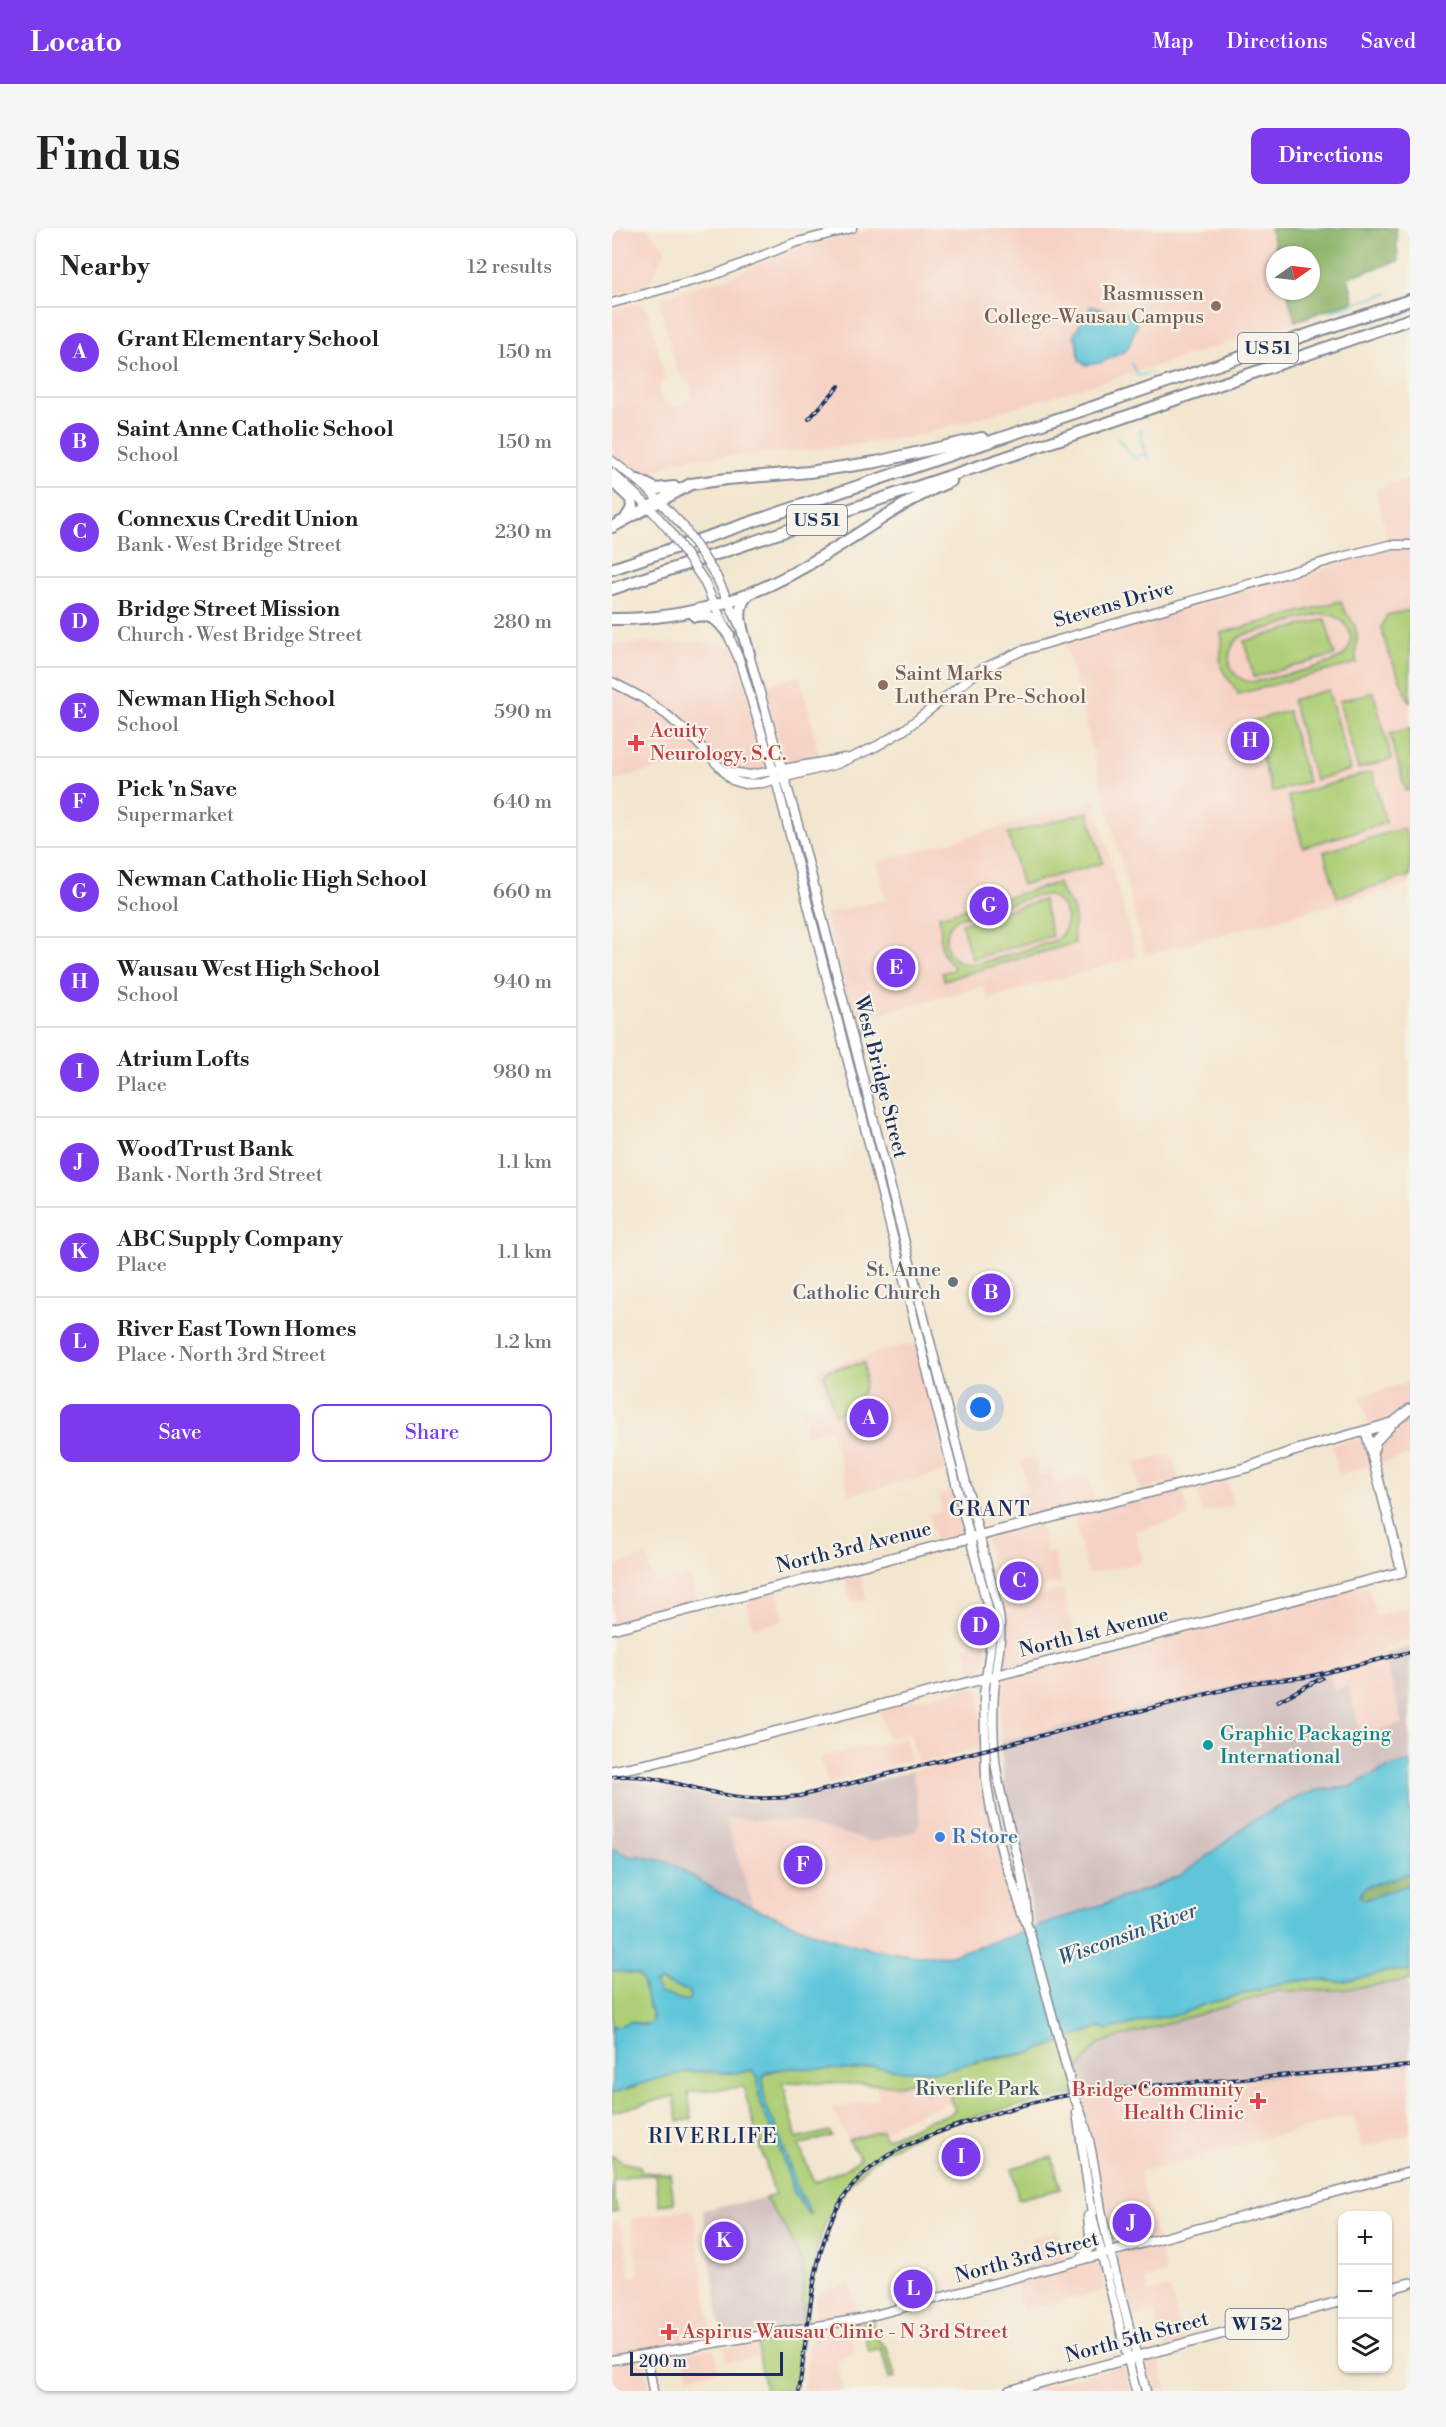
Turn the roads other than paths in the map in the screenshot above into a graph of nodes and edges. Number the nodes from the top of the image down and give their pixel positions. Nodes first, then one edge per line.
1 (852, 228) edge
2 (1410, 300) edge
3 (612, 303) edge
4 (1410, 319) edge
5 (1021, 431) junction
6 (1023, 452) junction
7 (612, 461) edge
8 (612, 473) edge
9 (727, 478) junction
10 (638, 480) junction
11 (612, 481) edge
12 (659, 500) junction
13 (649, 507) junction
14 (625, 519) junction
15 (612, 527) edge
16 (1410, 545) edge
17 (612, 569) edge
18 (612, 589) edge
19 (750, 594) junction
20 (729, 601) junction
21 (716, 605) junction
22 (616, 619) edge
23 (729, 635) junction
24 (749, 654) junction
25 (612, 681) edge
26 (853, 757) junction
27 (783, 768) junction
28 (724, 770) junction
29 (773, 770) junction
30 (786, 778) junction
31 (776, 780) junction
32 (1410, 1409) edge
33 (1394, 1422) junction
34 (1366, 1431) junction
35 (1372, 1456) junction
36 (980, 1535) junction
37 (969, 1537) junction
38 (1406, 1571) edge
39 (612, 1629) edge
40 (996, 1677) junction
41 (985, 1680) junction
42 (612, 1771) edge
43 (1028, 1924) junction
44 (1075, 2099) junction
45 (1410, 2172) edge
46 (1088, 2192) junction
47 (1111, 2252) junction
48 (1101, 2255) junction
49 (1079, 2260) junction
50 (1410, 2283) edge
51 (1392, 2288) edge
52 (1338, 2302) edge
53 (647, 2355) junction
54 (1132, 2358) junction
55 (612, 2360) edge
56 (653, 2391) edge
57 (1010, 2391) edge
58 (1136, 2391) edge
59 (1146, 2391) edge

1 - 3 main road
2 - 5 highway, US 51
4 - 6 highway, US 51
5 - 9 highway
5 - 17 highway, US 51
6 - 18 highway, US 51
6 - 19 highway
7 - 10 main road, West Bridge Street
8 - 13 main road, West Bridge Street
9 - 10 highway
9 - 12 highway
10 - 12 main road, West Bridge Street
11 - 14 highway
12 - 13 highway
12 - 20 main road, West Bridge Street, bridge
13 - 14 highway
13 - 21 main road, West Bridge Street, bridge
14 - 15 highway
16 - 26 main road, Stevens Drive
19 - 20 highway
19 - 24 highway
20 - 21 highway
20 - 24 main road, West Bridge Street
21 - 22 highway
21 - 23 main road, West Bridge Street
22 - 23 highway
23 - 29 main road, West Bridge Street
24 - 27 main road, West Bridge Street
25 - 28 main road, Stevens Drive
26 - 27 main road, Stevens Drive
26 - 30 main road, Stevens Drive
27 - 29 main road, Stevens Drive
27 - 30 main road, West Bridge Street
28 - 29 main road, Stevens Drive
28 - 31 main road, Stevens Drive
29 - 31 main road, West Bridge Street
30 - 31 main road, Stevens Drive
30 - 36 main road, West Bridge Street
31 - 37 main road, West Bridge Street
32 - 33 main road
33 - 34 main road, North 3rd Avenue
33 - 35 main road
34 - 35 main road
34 - 36 main road, North 3rd Avenue
35 - 38 main road
36 - 37 main road, North 3rd Avenue
36 - 40 main road, West Bridge Street
37 - 39 main road, North 3rd Avenue
37 - 41 main road, West Bridge Street
38 - 40 main road, North 1st Avenue
40 - 41 main road, North 1st Avenue
40 - 43 main road, West Bridge Street
41 - 42 main road, North 1st Avenue
41 - 43 main road, West Bridge Street
43 - 44 main road, bridge
44 - 46 main road
44 - 47 main road
45 - 47 main road, North 3rd Street
46 - 48 main road
46 - 49 main road
47 - 48 main road, North 3rd Street
47 - 54 main road
48 - 49 main road, North 3rd Street
48 - 54 main road
49 - 53 main road, North 3rd Street
50 - 51 main road
52 - 54 main road, North 5th Street / WI 52
53 - 55 main road, North 3rd Street
53 - 56 main road
54 - 57 main road, North 5th Street / WI 52
54 - 58 main road
54 - 59 main road

